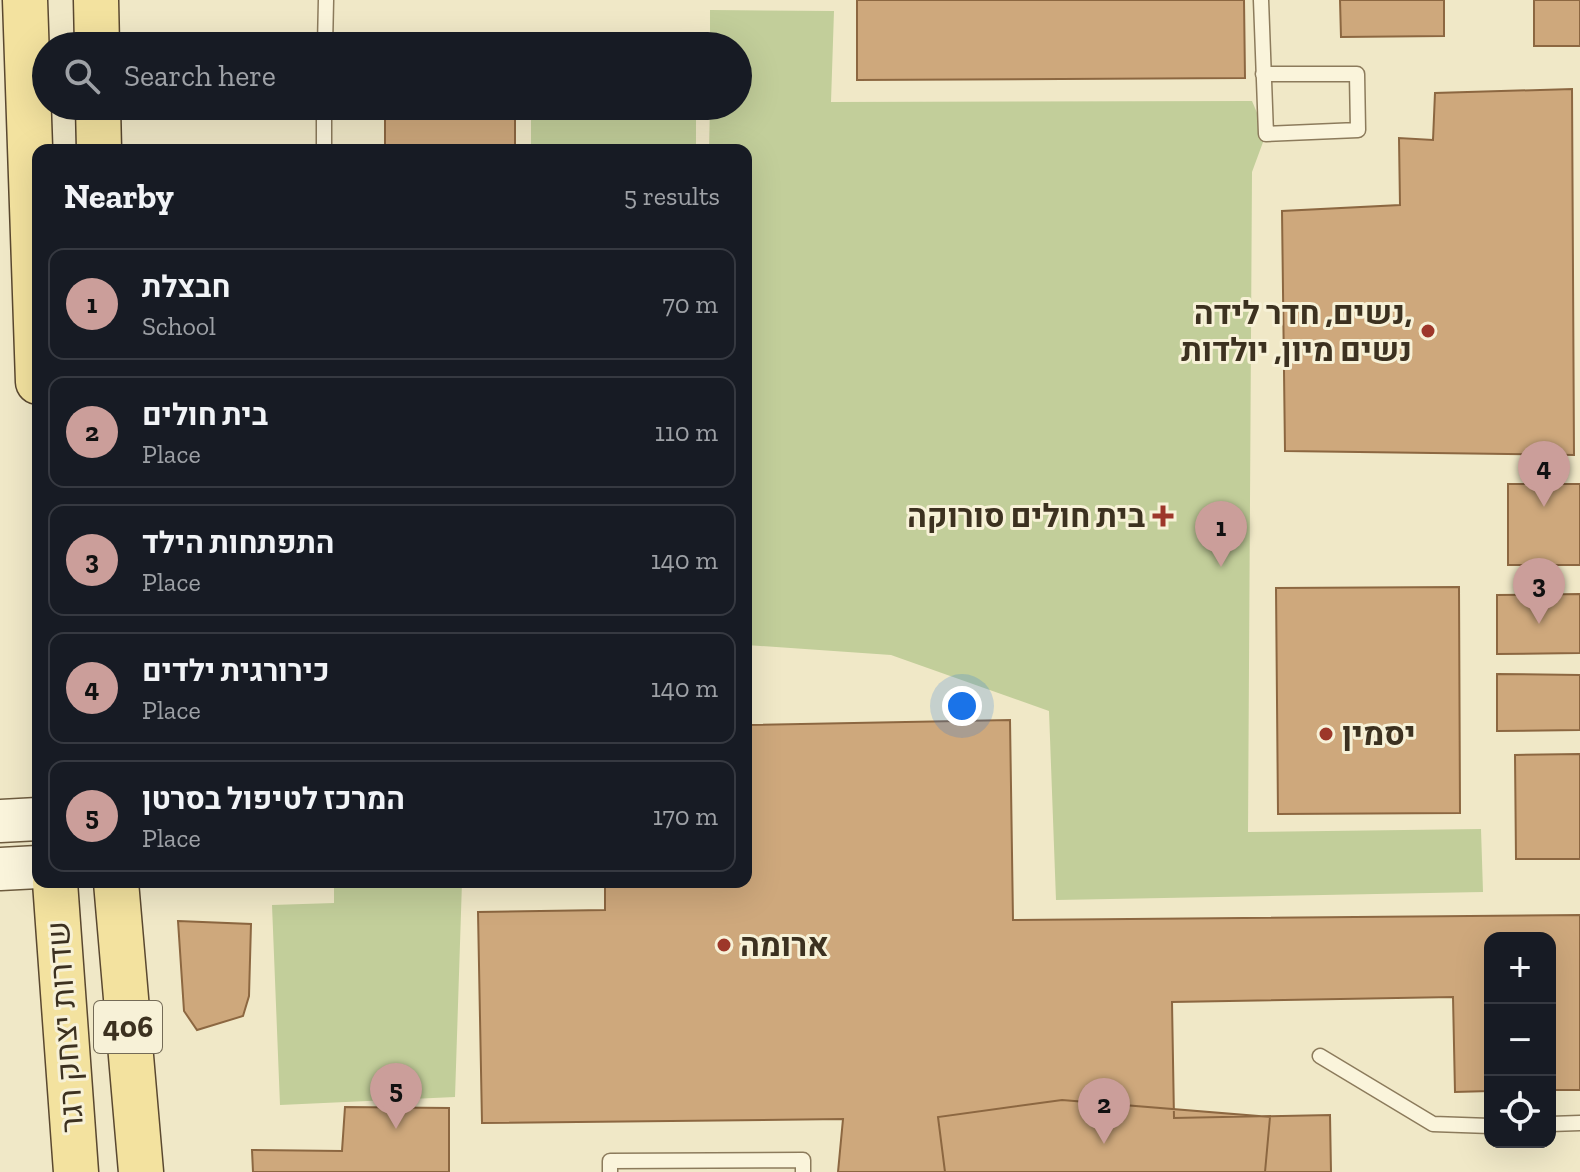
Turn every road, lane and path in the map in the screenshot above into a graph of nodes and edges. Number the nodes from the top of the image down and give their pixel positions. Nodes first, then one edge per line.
1 (25, 0) edge
2 (96, 0) edge
3 (326, 0) edge
4 (1261, 0) edge
5 (97, 32) edge
6 (325, 32) edge
7 (1263, 74) junction
8 (98, 120) edge
9 (324, 120) edge
10 (99, 144) edge
11 (324, 144) edge
12 (32, 206) edge
13 (32, 819) edge
14 (0, 821) edge
15 (32, 867) edge
16 (0, 869) edge
17 (55, 888) edge
18 (117, 888) edge
19 (1320, 1056) dead end
20 (1580, 1123) edge
21 (1556, 1124) edge
22 (1484, 1126) edge
23 (76, 1172) edge
24 (141, 1172) edge
25 (610, 1172) edge
26 (803, 1172) edge

1 - 12 main road
2 - 5 main road
3 - 6 lane
4 - 7 lane
7 - 7 lane
8 - 10 main road
9 - 11 lane
13 - 14 main road
15 - 16 main road
17 - 23 main road, שדרות יצחק רגר / 406
18 - 24 main road, שדרות יצחק רגר / 406
19 - 22 lane
20 - 21 lane
25 - 26 lane

